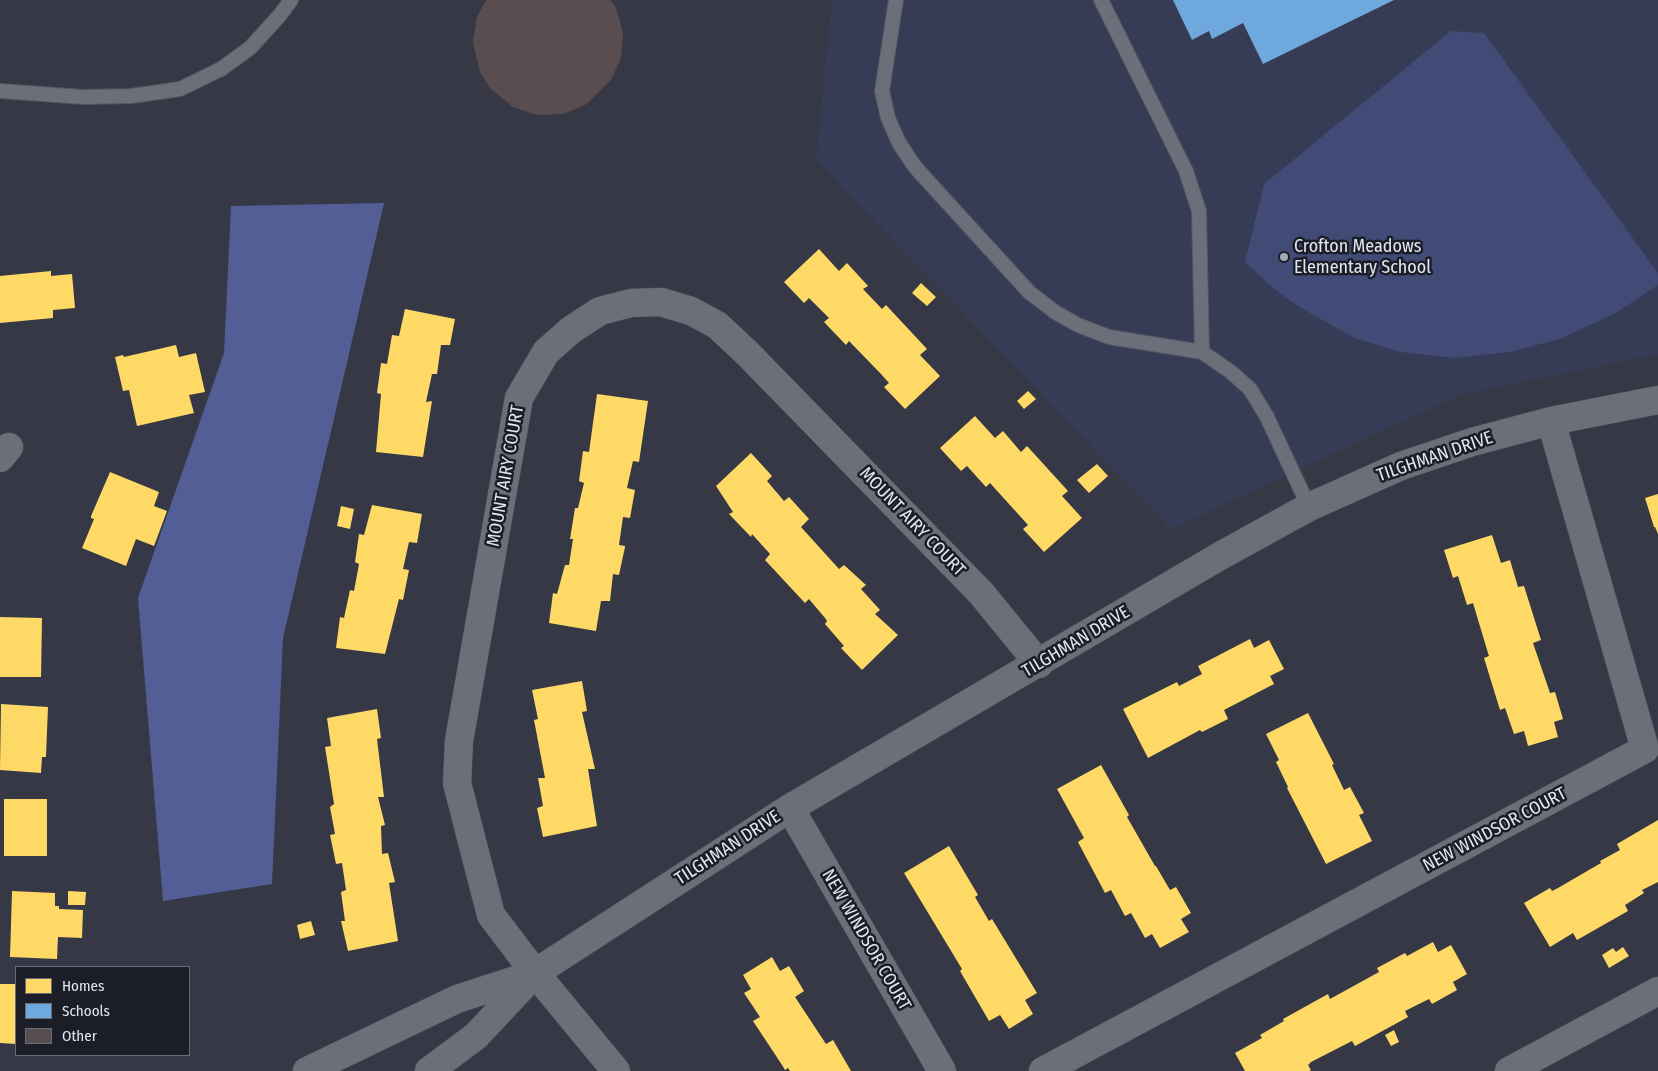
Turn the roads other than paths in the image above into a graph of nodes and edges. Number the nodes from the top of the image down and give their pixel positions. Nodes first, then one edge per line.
1 (291, 0) edge
2 (896, 0) edge
3 (1101, 0) edge
4 (0, 91) edge
5 (1202, 352) junction
6 (1658, 400) edge
7 (1552, 421) junction
8 (1309, 507) junction
9 (1039, 664) junction
10 (790, 808) junction
11 (535, 974) junction
12 (1658, 991) edge
13 (308, 1071) edge
14 (429, 1071) edge
15 (616, 1071) edge
16 (942, 1071) edge
17 (1043, 1071) edge
18 (1509, 1071) edge

1 - 4 lane
2 - 5 lane
3 - 5 lane
5 - 8 lane
6 - 7 street, TILGHMAN DRIVE
7 - 8 street, TILGHMAN DRIVE
7 - 17 street, NEW WINDSOR COURT
8 - 9 street, TILGHMAN DRIVE
9 - 10 street, TILGHMAN DRIVE
9 - 11 street, MOUNT AIRY COURT
10 - 11 street, TILGHMAN DRIVE
10 - 16 street, NEW WINDSOR COURT
11 - 13 street, TILGHMAN DRIVE
11 - 14 street, TILGHMAN DRIVE
11 - 15 street, MOUNT AIRY COURT
12 - 18 street

